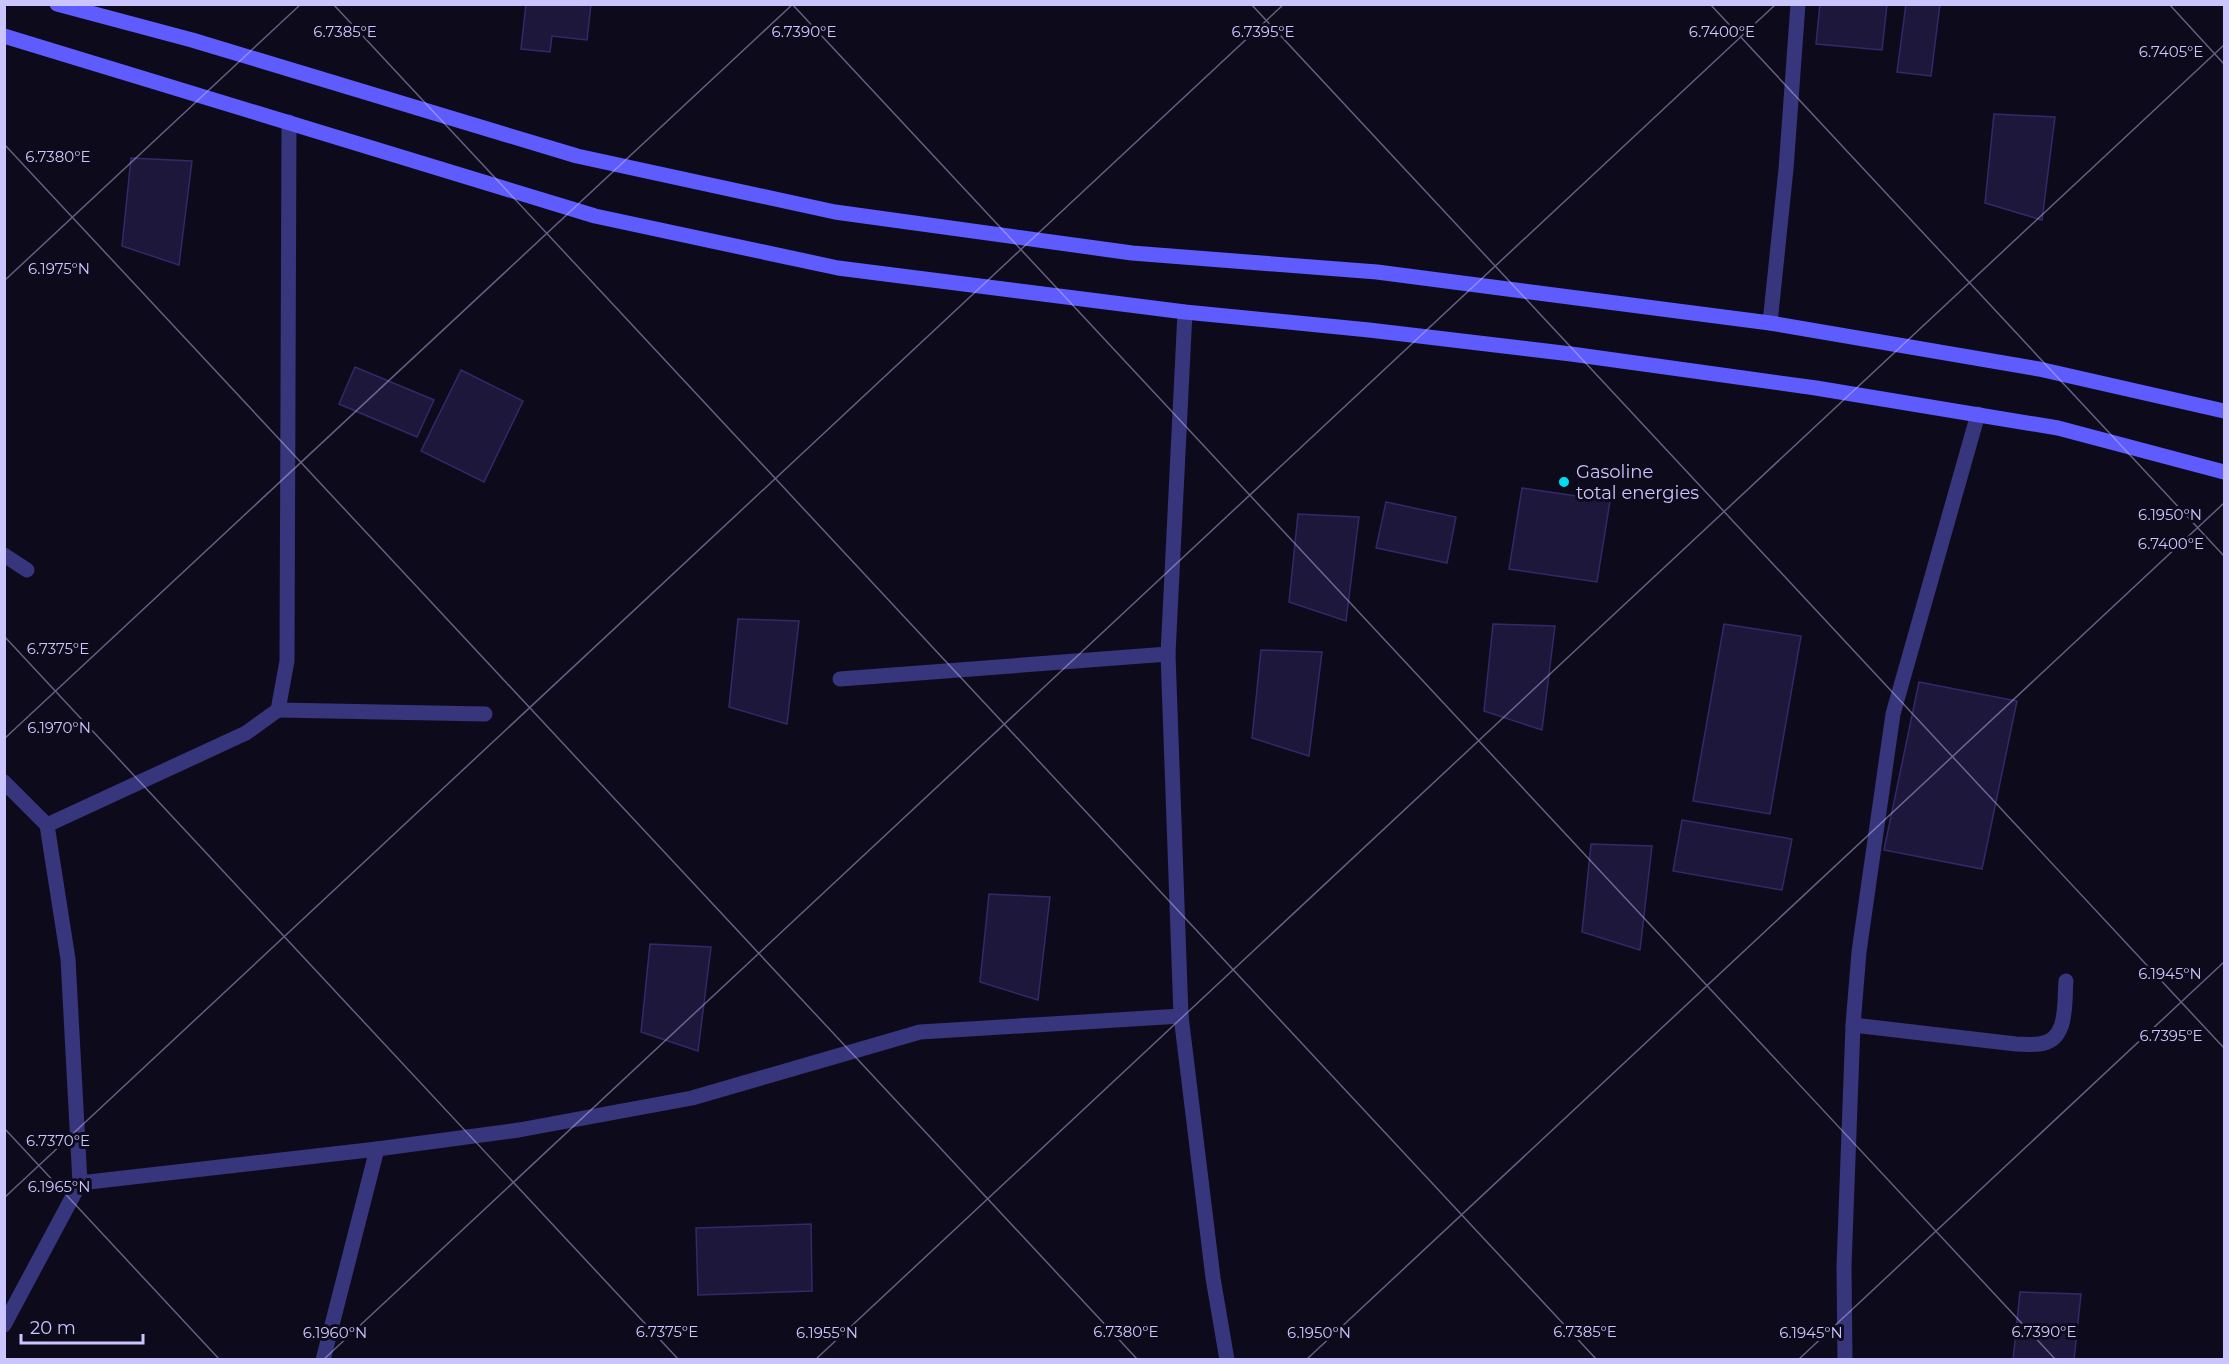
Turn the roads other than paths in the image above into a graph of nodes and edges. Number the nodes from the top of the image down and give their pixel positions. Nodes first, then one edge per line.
1 (57, 4) edge
2 (1798, 4) edge
3 (4, 36) edge
4 (289, 122) junction
5 (1185, 312) junction
6 (1770, 323) junction
7 (2220, 407) edge
8 (1977, 414) junction
9 (2224, 471) edge
10 (4, 555) edge
11 (27, 570) dead end
12 (1168, 654) junction
13 (840, 680) dead end
14 (279, 710) junction
15 (485, 714) dead end
16 (4, 782) edge
17 (47, 825) junction
18 (2066, 981) dead end
19 (1181, 1016) junction
20 (1853, 1025) junction
21 (377, 1149) junction
22 (80, 1184) junction
23 (4, 1325) edge
24 (323, 1359) edge
25 (1227, 1359) edge
26 (1845, 1359) edge

1 - 6 main road
2 - 6 street
3 - 4 main road
4 - 5 main road
4 - 14 street
5 - 8 main road
5 - 12 street
6 - 7 main road
8 - 9 main road
8 - 20 street
10 - 11 street
12 - 13 street
12 - 19 street
14 - 15 street
14 - 17 street
16 - 17 street
17 - 22 street
18 - 20 street
19 - 21 street
19 - 25 street
20 - 26 street
21 - 22 street
21 - 24 street
22 - 23 street

